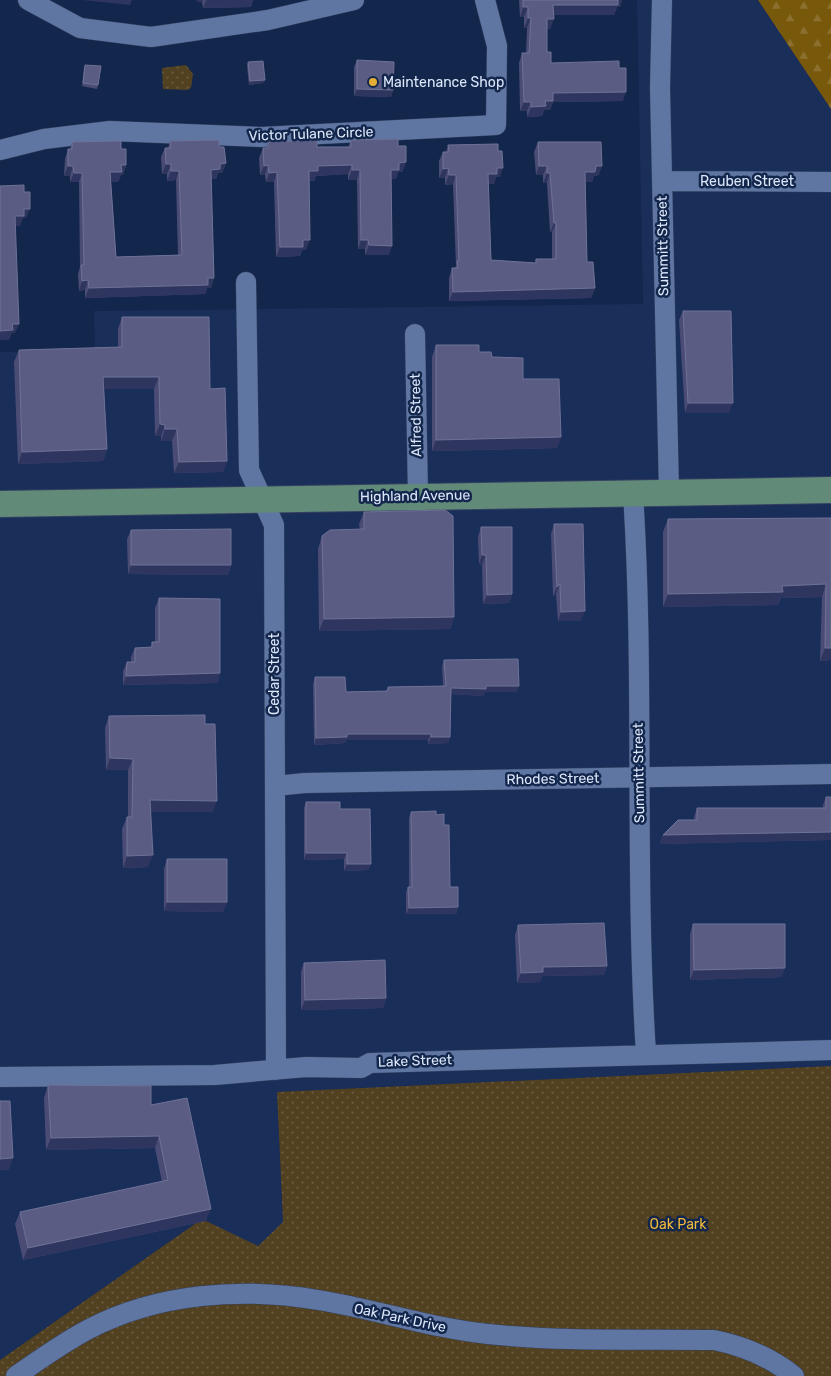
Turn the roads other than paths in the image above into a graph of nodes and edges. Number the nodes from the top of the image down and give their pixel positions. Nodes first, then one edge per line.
1 (28, 0) edge
2 (354, 0) edge
3 (485, 0) edge
4 (662, 0) edge
5 (0, 150) edge
6 (662, 181) junction
7 (831, 182) edge
8 (246, 282) dead end
9 (415, 334) dead end
10 (831, 490) edge
11 (633, 492) junction
12 (669, 492) junction
13 (418, 496) junction
14 (262, 499) junction
15 (0, 504) edge
16 (831, 774) edge
17 (639, 778) junction
18 (275, 786) junction
19 (831, 1050) edge
20 (646, 1054) junction
21 (276, 1070) junction
22 (0, 1077) edge
23 (16, 1376) edge
24 (794, 1376) edge

1 - 2 street
3 - 5 street, Victor Tulane Circle
4 - 6 street, Summitt Street
6 - 7 street, Reuben Street
6 - 12 street, Summitt Street
8 - 14 street, Cedar Street
9 - 13 street, Alfred Street
10 - 12 main road, Highland Avenue
11 - 12 main road, Highland Avenue
11 - 13 main road, Highland Avenue
11 - 17 street, Summitt Street
13 - 14 main road, Highland Avenue
14 - 15 main road, Highland Avenue
14 - 18 street, Cedar Street
16 - 17 street, Rhodes Street
17 - 18 street, Rhodes Street
17 - 20 street, Summitt Street
18 - 21 street, Cedar Street
19 - 20 street, Lake Street
20 - 21 street, Lake Street
21 - 22 street, Lake Street
23 - 24 street, Oak Park Drive

